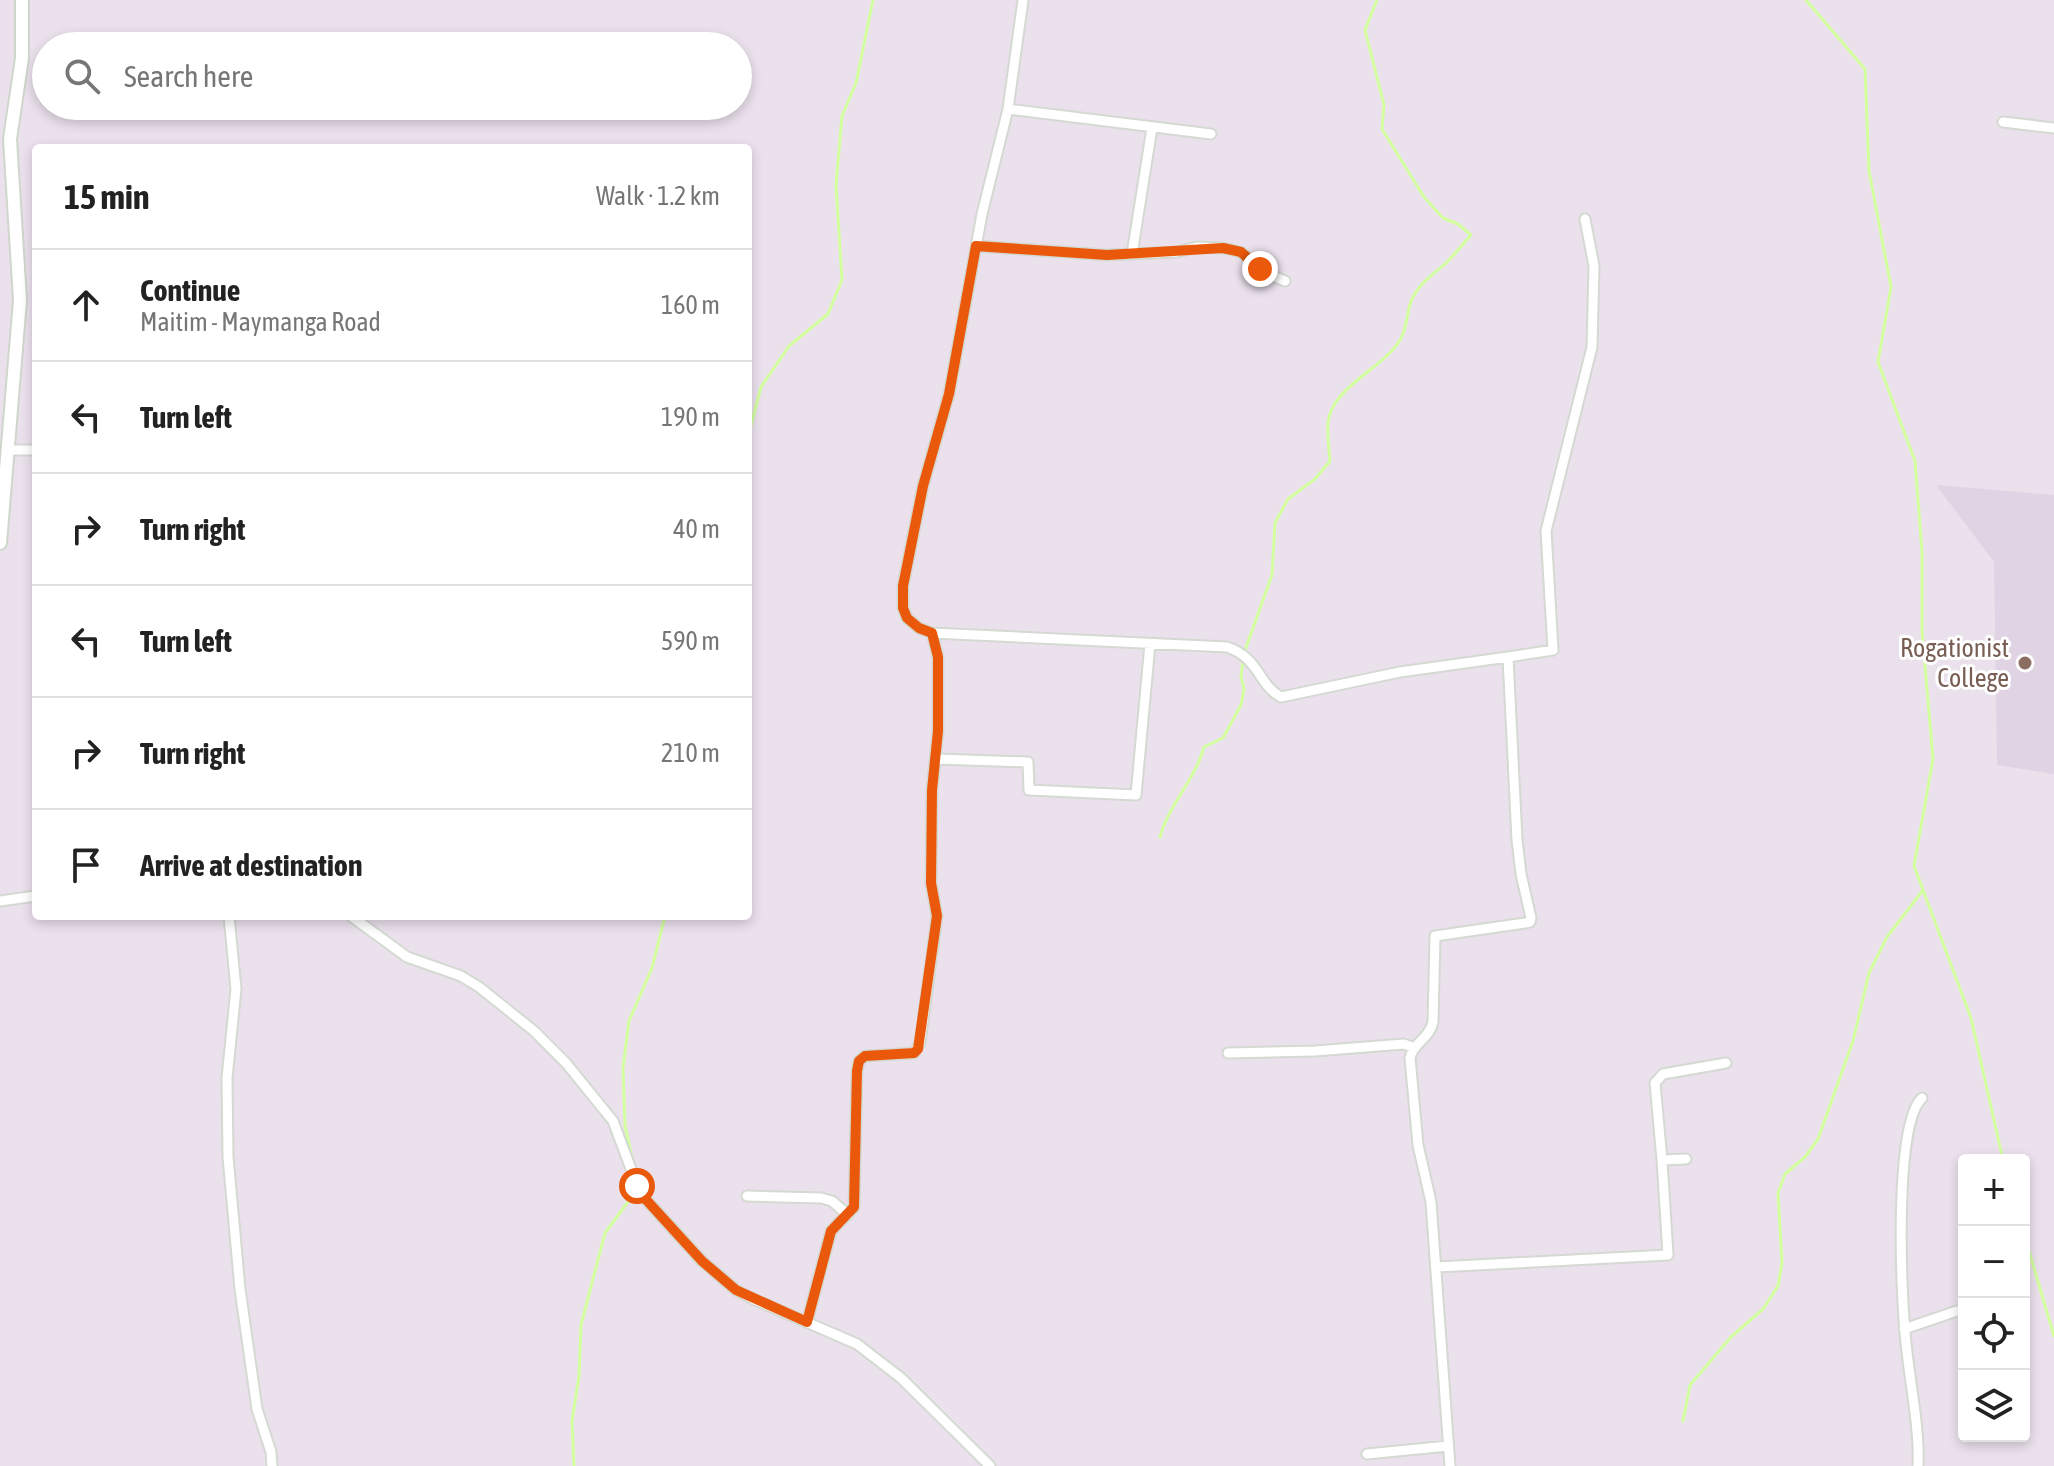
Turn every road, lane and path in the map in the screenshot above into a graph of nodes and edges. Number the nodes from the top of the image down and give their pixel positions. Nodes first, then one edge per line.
1 (22, 0) edge
2 (1023, 0) edge
3 (1008, 109) junction
4 (2003, 122) dead end
5 (1152, 128) junction
6 (2054, 128) edge
7 (1211, 134) dead end
8 (1585, 219) dead end
9 (976, 246) junction
10 (1132, 254) junction
11 (1285, 281) dead end
12 (9, 450) junction
13 (32, 450) edge
14 (0, 543) edge
15 (932, 633) junction
16 (1150, 644) junction
17 (1508, 657) junction
18 (937, 759) junction
19 (32, 897) edge
20 (0, 901) edge
21 (229, 920) edge
22 (356, 920) edge
23 (1415, 1048) junction
24 (1228, 1053) dead end
25 (1726, 1063) dead end
26 (1922, 1098) dead end
27 (1686, 1159) dead end
28 (1662, 1160) junction
29 (747, 1196) dead end
30 (848, 1215) junction
31 (1437, 1267) junction
32 (1957, 1311) dead end
33 (807, 1322) junction
34 (1904, 1329) junction
35 (1448, 1446) junction
36 (1367, 1454) dead end
37 (272, 1466) edge
38 (990, 1466) edge
39 (1450, 1466) edge
40 (1918, 1466) edge

1 - 12 street
2 - 3 street
3 - 5 street
3 - 9 street
4 - 6 street
5 - 7 street
5 - 10 street
8 - 17 street
9 - 10 street
9 - 15 street
10 - 11 street
12 - 13 street
12 - 14 street
15 - 16 street
15 - 18 street
16 - 17 street
16 - 18 street
17 - 23 street
18 - 30 street
19 - 20 street
21 - 37 street
22 - 33 street
23 - 24 street
23 - 31 street
25 - 28 street
26 - 34 street
27 - 28 street
28 - 31 street
29 - 30 street
30 - 33 street
31 - 35 street
32 - 34 street
33 - 38 street
34 - 40 street
35 - 36 street
35 - 39 street

